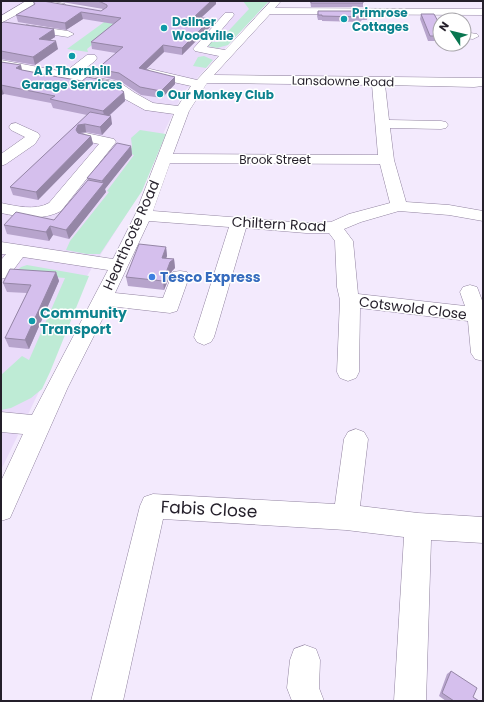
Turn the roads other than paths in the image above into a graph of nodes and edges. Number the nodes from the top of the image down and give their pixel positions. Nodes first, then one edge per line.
1 (276, 1) edge
2 (72, 8) edge
3 (267, 12) junction
4 (483, 12) edge
5 (472, 13) edge
6 (229, 15) dead end
7 (432, 16) edge
8 (6, 25) edge
9 (36, 33) edge
10 (68, 34) dead end
11 (228, 54) junction
12 (91, 58) dead end
13 (1, 64) edge
14 (150, 72) edge
15 (68, 76) junction
16 (201, 81) junction
17 (378, 81) junction
18 (483, 82) edge
19 (182, 111) junction
20 (382, 124) junction
21 (441, 125) dead end
22 (16, 127) dead end
23 (86, 137) edge
24 (165, 158) junction
25 (386, 160) junction
26 (1, 161) edge
27 (399, 206) junction
28 (1, 208) edge
29 (143, 215) junction
30 (483, 216) edge
31 (239, 223) junction
32 (334, 226) junction
33 (10, 249) edge
34 (119, 266) junction
35 (1, 273) edge
36 (180, 277) dead end
37 (470, 292) dead end
38 (103, 298) junction
39 (350, 300) junction
40 (476, 315) junction
41 (204, 337) dead end
42 (482, 353) edge
43 (348, 372) dead end
44 (1, 422) edge
45 (38, 426) junction
46 (356, 439) dead end
47 (1, 509) edge
48 (346, 517) junction
49 (418, 526) junction
50 (483, 530) edge
51 (305, 660) dead end
52 (106, 701) edge
53 (308, 701) edge
54 (410, 701) edge

1 - 3 street, Hearthcote Road
2 - 8 street
3 - 7 street
3 - 11 street, Hearthcote Road
4 - 5 street
6 - 11 street
8 - 9 street
8 - 10 street
11 - 16 street, Hearthcote Road
12 - 15 street
13 - 15 street
14 - 16 street, Lansdowne Road
15 - 19 street
16 - 17 street, Lansdowne Road
16 - 19 street, Hearthcote Road
17 - 18 street, Lansdowne Road
17 - 20 street
19 - 24 street, Hearthcote Road
20 - 21 street
20 - 25 street
22 - 26 street
23 - 28 street
24 - 25 street, Brook Street
24 - 29 street, Hearthcote Road
25 - 27 street
27 - 30 street, Chiltern Road
27 - 32 street, Chiltern Road
29 - 31 street, Chiltern Road
29 - 34 street, Hearthcote Road
31 - 32 street, Chiltern Road
31 - 41 street
32 - 39 street, Cotswold Close
33 - 34 street
33 - 35 street
34 - 38 street, Hearthcote Road
36 - 38 street
37 - 40 street, Cotswold Close
38 - 45 street, Hearthcote Road
39 - 40 street, Cotswold Close
39 - 43 street, Cotswold Close
40 - 42 street, Cotswold Close
44 - 45 street
45 - 47 street, Hearthcote Road
46 - 48 street
48 - 49 street, Fabis Close
48 - 52 street, Fabis Close
49 - 50 street, Fabis Close
49 - 54 street
51 - 53 street

